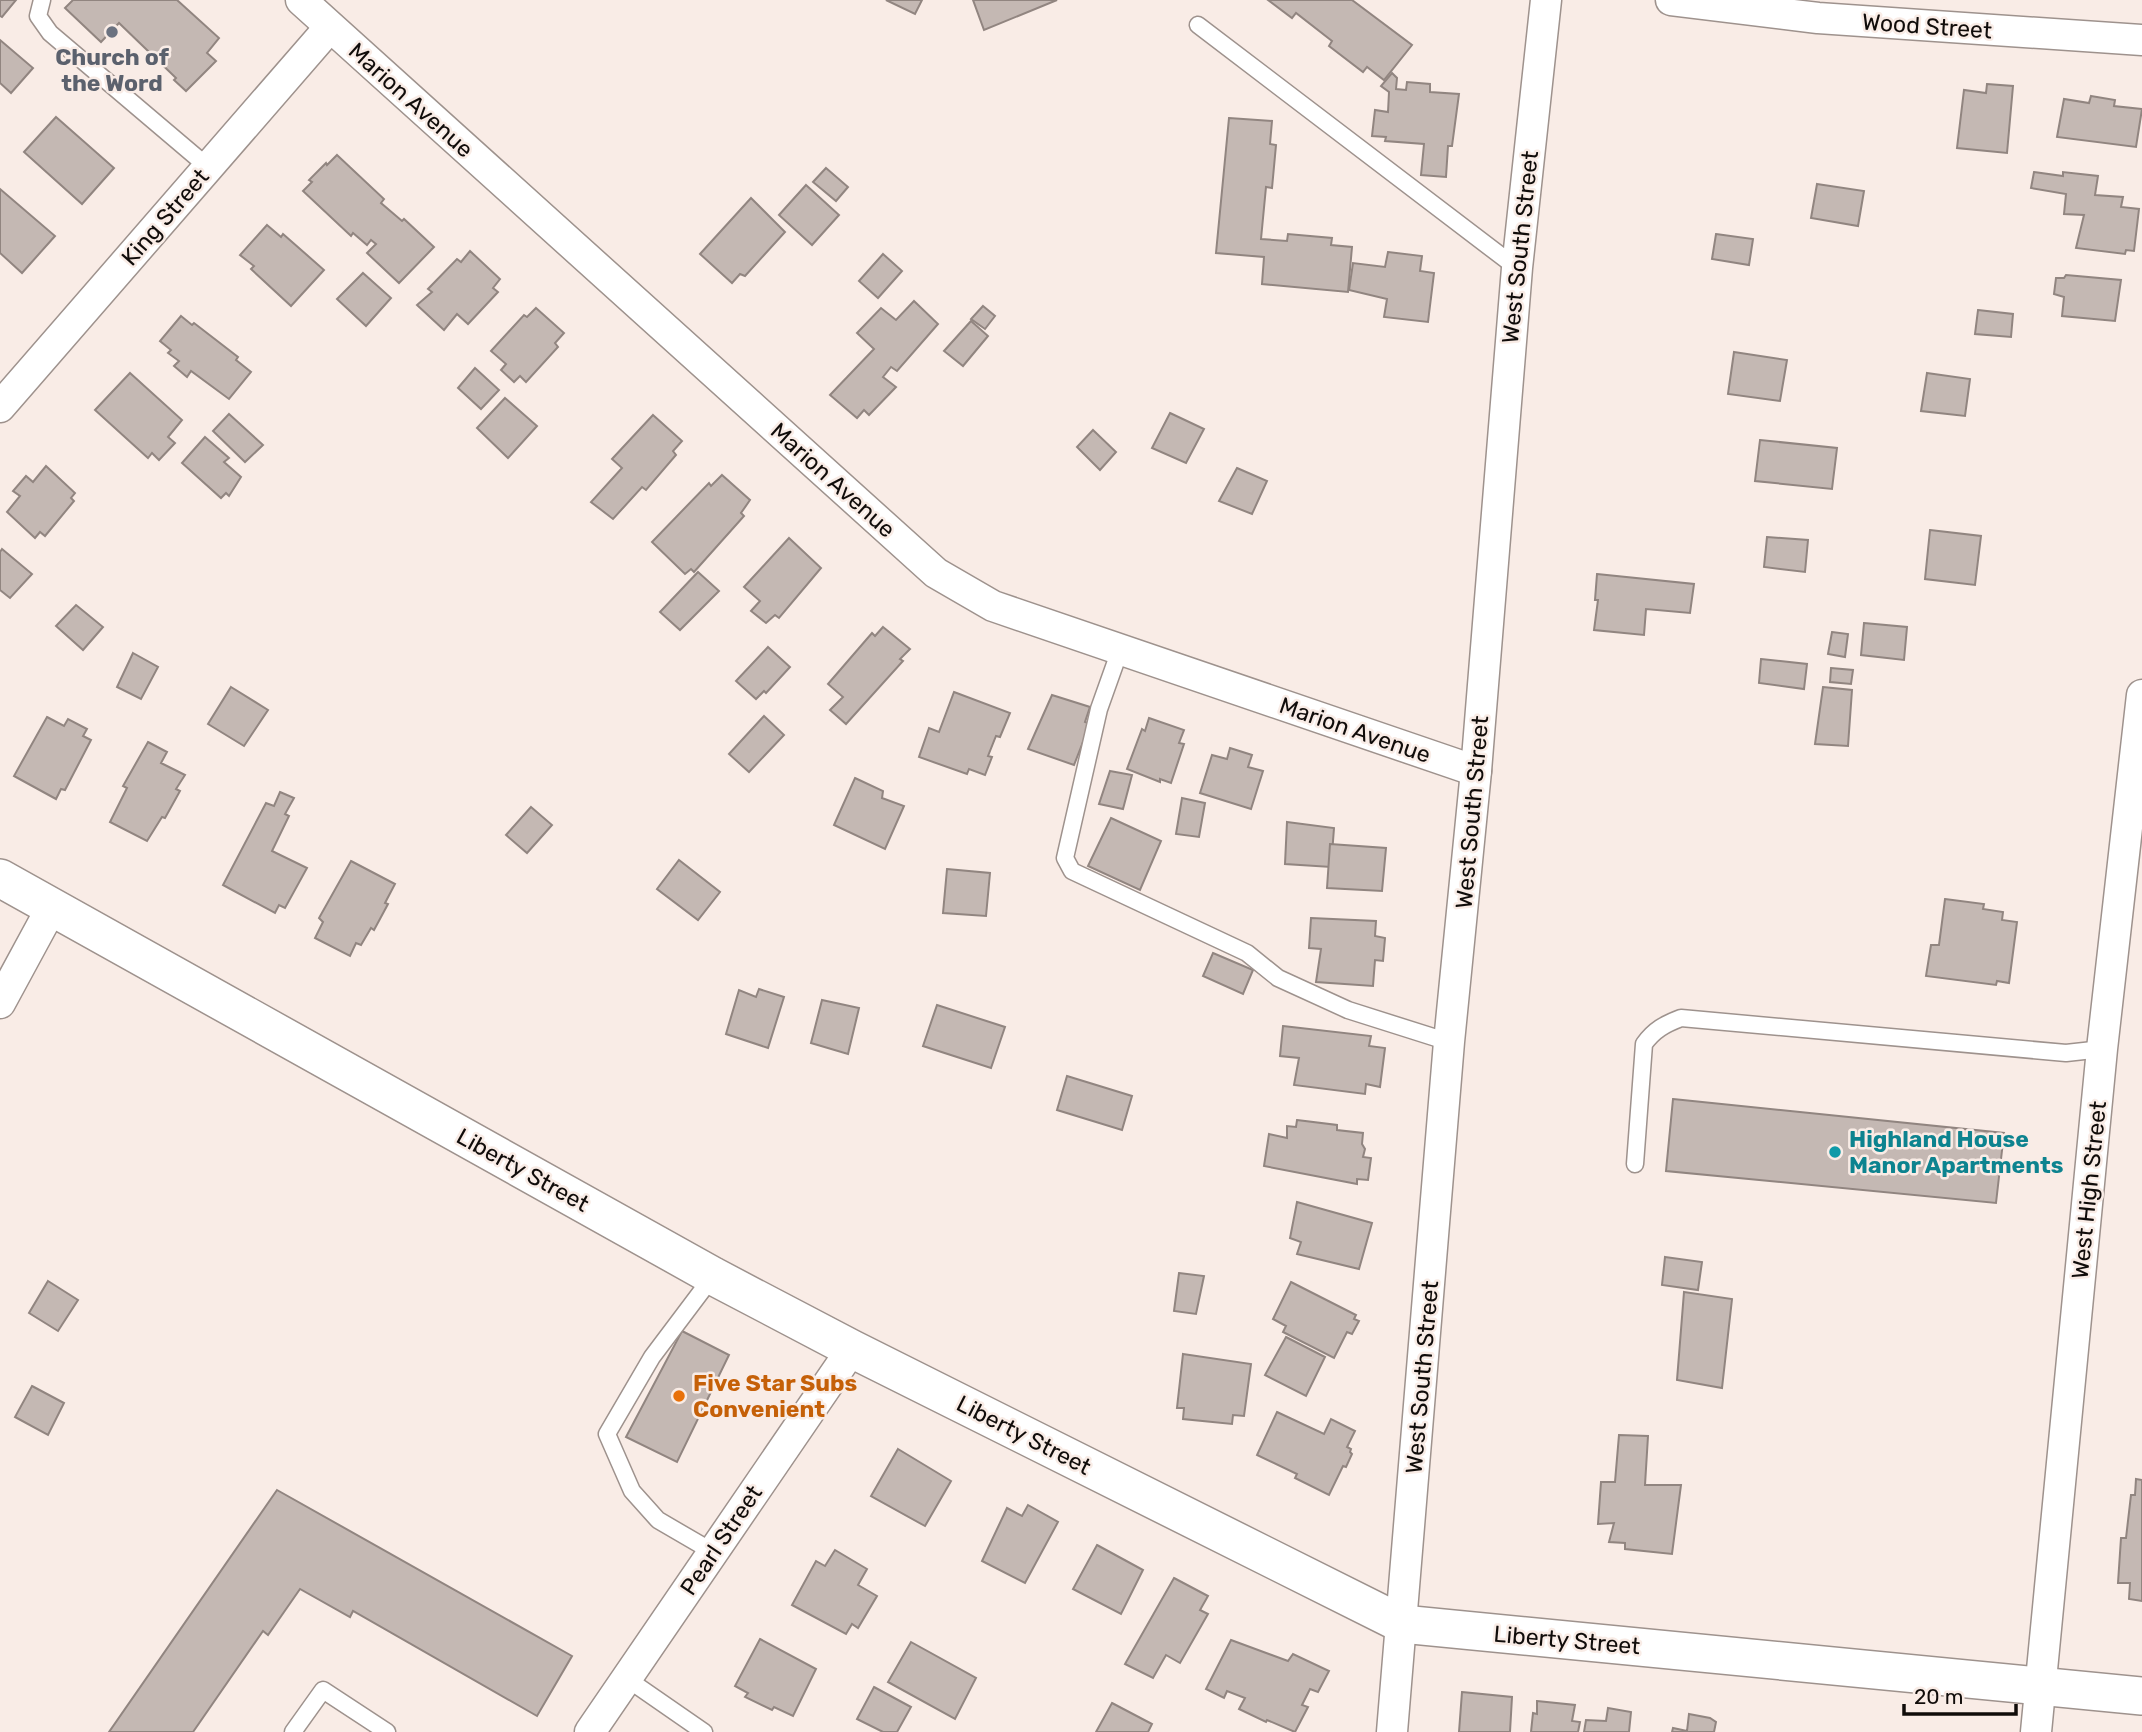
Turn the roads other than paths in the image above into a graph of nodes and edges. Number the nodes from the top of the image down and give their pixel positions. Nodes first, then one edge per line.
1 (42, 0) edge
2 (301, 0) edge
3 (1546, 0) edge
4 (1671, 0) edge
5 (1818, 9) edge
6 (1198, 25) dead end
7 (330, 27) junction
8 (2142, 40) edge
9 (208, 167) junction
10 (1517, 268) junction
11 (0, 407) edge
12 (1120, 650) junction
13 (2142, 695) edge
14 (1476, 771) junction
15 (0, 878) edge
16 (52, 907) junction
17 (0, 1003) edge
18 (1449, 1042) junction
19 (2102, 1049) junction
20 (1635, 1164) dead end
21 (713, 1276) junction
22 (852, 1349) junction
23 (713, 1552) junction
24 (1402, 1624) junction
25 (626, 1678) junction
26 (2041, 1685) junction
27 (2142, 1696) edge
28 (293, 1732) edge
29 (387, 1732) edge
30 (590, 1732) edge
31 (704, 1732) edge
32 (1392, 1732) edge
33 (2036, 1732) edge

1 - 9 lane
2 - 7 street, Marion Avenue
3 - 10 street, West South Street
4 - 5 street, Wood Street
5 - 8 street, Wood Street
6 - 10 lane
7 - 9 street, King Street
7 - 12 street, Marion Avenue
9 - 11 street, King Street
10 - 14 street, West South Street
12 - 14 street, Marion Avenue
12 - 18 lane
13 - 19 street, West High Street
14 - 18 street, West South Street
15 - 16 street, Liberty Street
16 - 17 street
16 - 21 street, Liberty Street
18 - 24 street, West South Street
19 - 20 lane
19 - 26 street, West High Street
21 - 22 street, Liberty Street
21 - 23 lane
22 - 23 street, Pearl Street
22 - 24 street, Liberty Street
23 - 25 street, Pearl Street
24 - 26 street, Liberty Street
24 - 32 street, West South Street
25 - 30 street, Pearl Street
25 - 31 lane
26 - 27 street, Liberty Street
26 - 33 street, West High Street
28 - 29 lane

